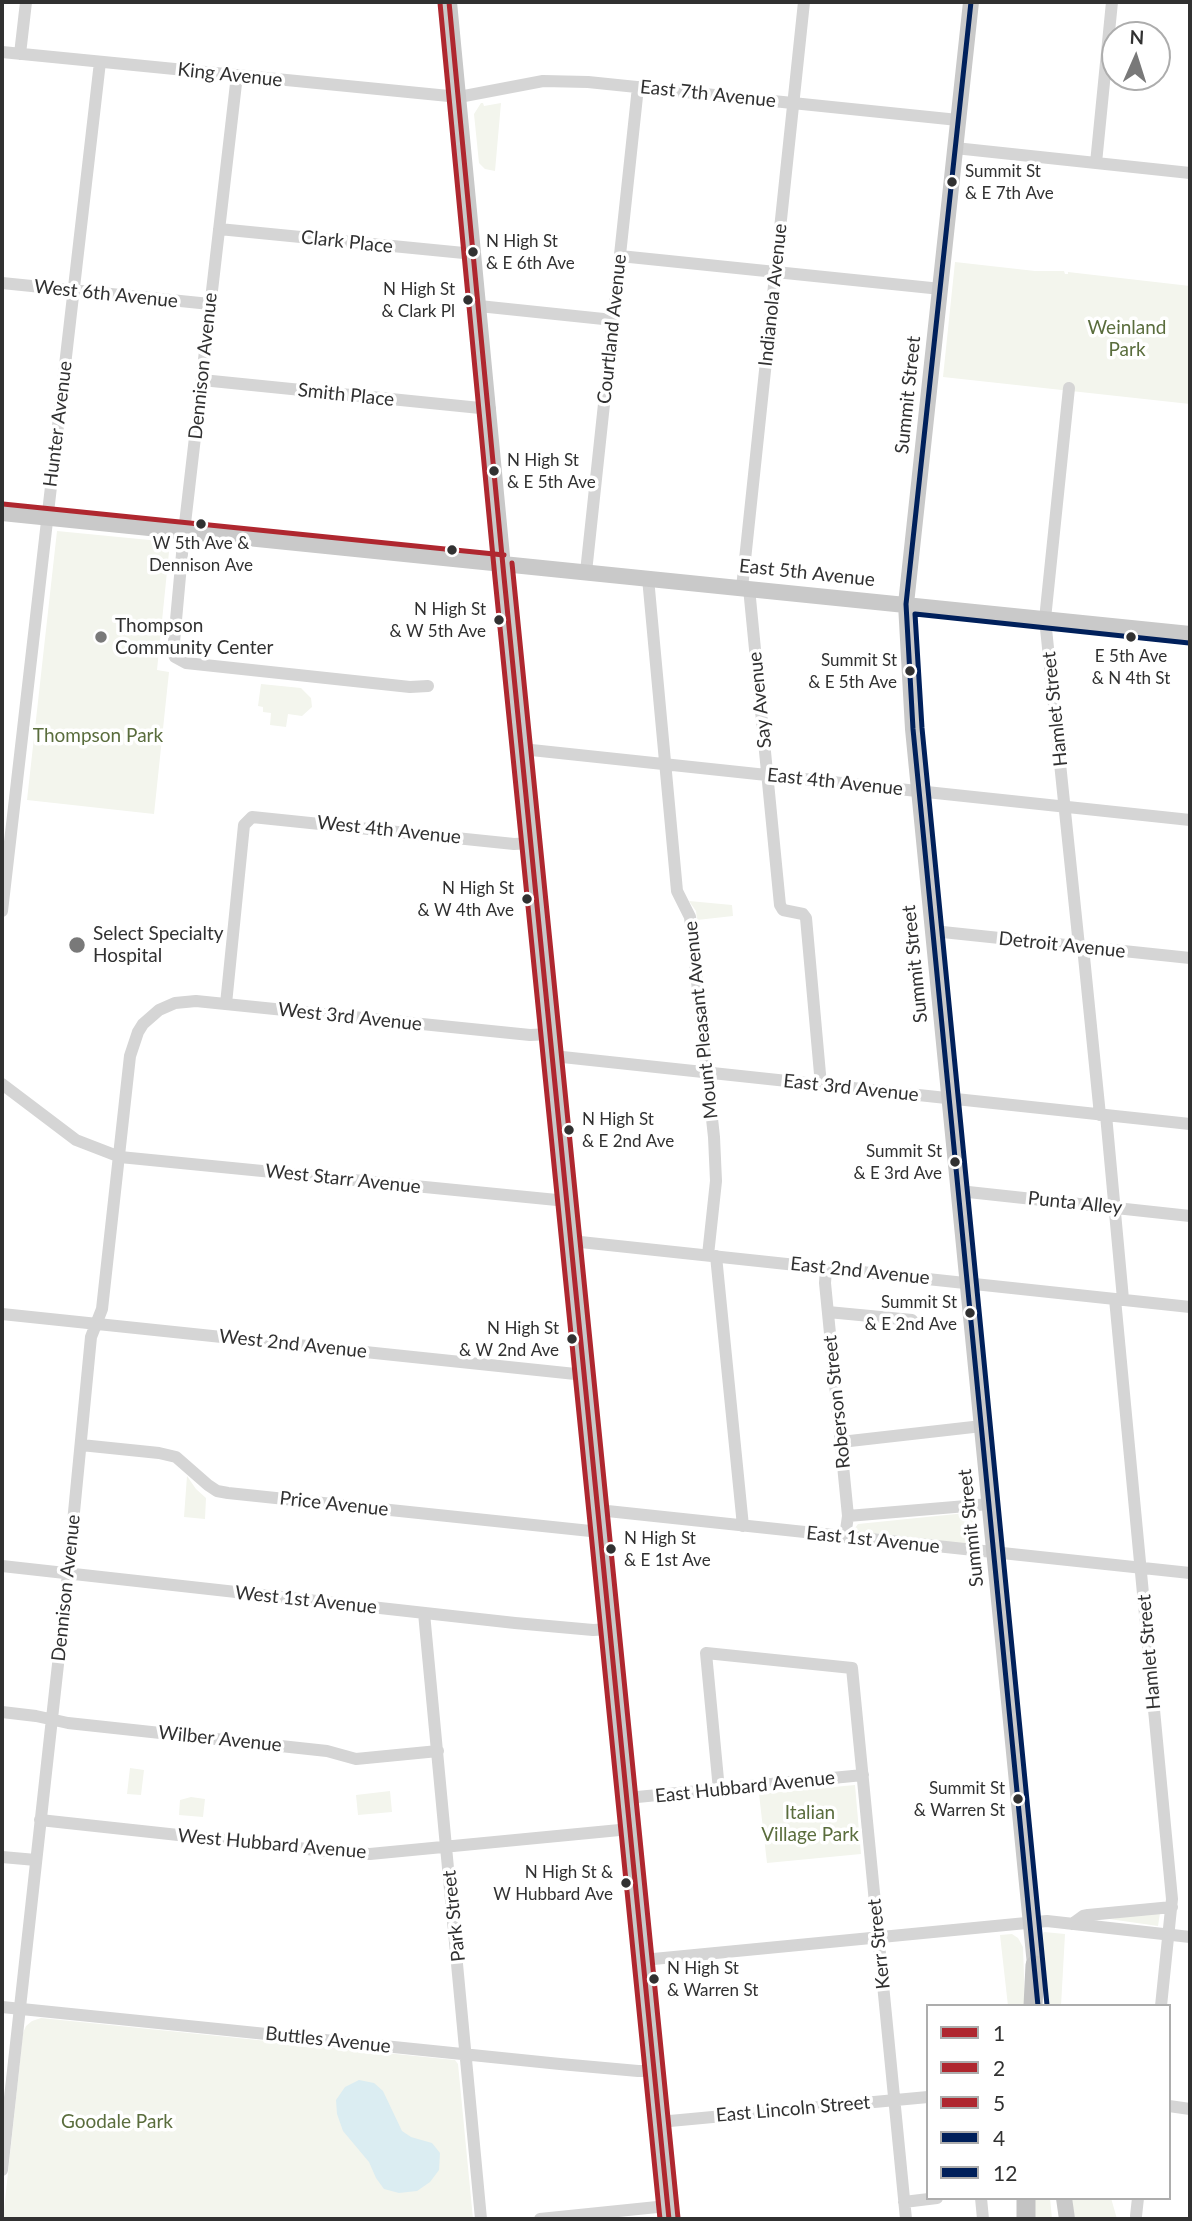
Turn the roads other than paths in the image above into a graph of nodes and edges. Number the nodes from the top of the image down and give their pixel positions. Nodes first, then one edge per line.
1 (26, 2) edge
2 (449, 2) edge
3 (804, 2) edge
4 (971, 2) edge
5 (1112, 2) edge
6 (2, 52) edge
7 (20, 54) junction
8 (100, 62) junction
9 (237, 75) junction
10 (638, 87) junction
11 (459, 97) junction
12 (793, 103) junction
13 (958, 120) junction
14 (956, 148) junction
15 (1096, 163) junction
16 (1190, 173) edge
17 (219, 229) junction
18 (474, 254) junction
19 (620, 256) junction
20 (775, 272) junction
21 (2, 283) edge
22 (941, 289) junction
23 (73, 290) junction
24 (210, 303) junction
25 (479, 306) junction
26 (613, 320) junction
27 (202, 380) junction
28 (1069, 388) dead end
29 (490, 409) junction
30 (2, 513) edge
31 (47, 518) junction
32 (184, 532) junction
33 (503, 564) junction
34 (586, 572) junction
35 (648, 578) junction
36 (745, 588) junction
37 (906, 604) junction
38 (1045, 619) junction
39 (1190, 634) edge
40 (428, 686) dead end
41 (522, 749) junction
42 (666, 764) junction
43 (767, 775) junction
44 (2, 791) edge
45 (919, 791) junction
46 (16, 792) junction
47 (1065, 806) junction
48 (1190, 820) edge
49 (531, 843) junction
50 (2, 911) edge
51 (933, 931) junction
52 (1081, 947) junction
53 (1190, 958) edge
54 (226, 1004) junction
55 (152, 1015) joint
56 (551, 1034) junction
57 (553, 1056) junction
58 (707, 1073) junction
59 (2, 1084) edge
60 (821, 1085) junction
61 (949, 1099) junction
62 (1103, 1115) junction
63 (1190, 1124) edge
64 (120, 1157) junction
65 (959, 1191) junction
66 (567, 1201) junction
67 (1114, 1207) junction
68 (1190, 1216) edge
69 (571, 1241) junction
70 (712, 1256) junction
71 (826, 1268) junction
72 (968, 1283) junction
73 (1119, 1299) junction
74 (1190, 1307) edge
75 (828, 1312) junction
76 (2, 1314) edge
77 (912, 1320) dead end
78 (96, 1323) junction
79 (585, 1375) junction
80 (982, 1426) junction
81 (841, 1442) junction
82 (80, 1445) junction
83 (990, 1504) junction
84 (598, 1510) junction
85 (848, 1516) junction
86 (743, 1526) junction
87 (600, 1532) junction
88 (845, 1537) junction
89 (995, 1552) junction
90 (2, 1566) edge
91 (1141, 1568) junction
92 (1190, 1573) edge
93 (68, 1574) junction
94 (424, 1613) junction
95 (610, 1629) junction
96 (2, 1712) edge
97 (51, 1719) junction
98 (438, 1751) junction
99 (863, 1775) junction
100 (719, 1790) junction
101 (627, 1798) junction
102 (40, 1820) junction
103 (630, 1829) junction
104 (447, 1846) junction
105 (2, 1857) edge
106 (36, 1860) junction
107 (1172, 1908) junction
108 (1029, 1922) junction
109 (1072, 1924) junction
110 (1169, 1935) junction
111 (878, 1937) junction
112 (1190, 1937) edge
113 (643, 1960) junction
114 (1035, 1965) joint
115 (1036, 2004) edge
116 (1161, 2004) edge
117 (2, 2007) edge
118 (19, 2009) junction
119 (466, 2054) junction
120 (654, 2071) junction
121 (926, 2096) edge
122 (894, 2100) junction
123 (1171, 2106) edge
124 (1190, 2109) edge
125 (659, 2122) junction
126 (2, 2169) edge
127 (926, 2199) edge
128 (981, 2200) edge
129 (1026, 2200) edge
130 (1064, 2200) edge
131 (1138, 2200) edge
132 (904, 2202) junction
133 (668, 2213) edge
134 (1136, 2216) dead end
135 (481, 2219) edge
136 (540, 2219) edge
137 (906, 2219) edge
138 (983, 2219) edge
139 (1026, 2219) edge
140 (1067, 2219) edge

1 - 7 street
2 - 11 main road
3 - 12 street, Indianola Avenue
4 - 13 main road, Summit Street
5 - 15 street
6 - 7 street, King Avenue
7 - 8 street, King Avenue
8 - 9 street, King Avenue
8 - 23 street, Hunter Avenue
9 - 11 street, King Avenue
9 - 17 street, Dennison Avenue
10 - 11 street, East 7th Avenue
10 - 12 street, East 7th Avenue
10 - 19 street, Courtland Avenue
11 - 18 main road
12 - 13 street, East 7th Avenue
12 - 20 street, Indianola Avenue
13 - 14 main road, Summit Street
14 - 15 street
14 - 22 main road, Summit Street
15 - 16 street
17 - 18 street, Clark Place
17 - 24 street, Dennison Avenue
18 - 25 main road
19 - 20 street
19 - 26 street, Courtland Avenue
20 - 22 street
20 - 36 street, Indianola Avenue
21 - 23 street, West 6th Avenue
22 - 37 main road, Summit Street
23 - 24 street, West 6th Avenue
23 - 31 street, Hunter Avenue
24 - 27 street, Dennison Avenue
25 - 26 street
25 - 29 main road
26 - 34 street, Courtland Avenue
27 - 29 street, Smith Place
27 - 32 street, Dennison Avenue
28 - 38 street, Hamlet Street
29 - 33 main road
30 - 31 main road, East 5th Avenue
31 - 32 main road, East 5th Avenue
31 - 46 street, Hunter Avenue
32 - 33 main road, East 5th Avenue
32 - 40 street, Dennison Avenue
33 - 34 main road, East 5th Avenue
33 - 41 main road
34 - 35 main road, East 5th Avenue
35 - 36 main road, East 5th Avenue
35 - 42 street, Mount Pleasant Avenue
36 - 37 main road, East 5th Avenue
36 - 43 street, Say Avenue
37 - 38 main road, East 5th Avenue
37 - 45 main road, Summit Street
38 - 39 main road, East 5th Avenue
38 - 47 street, Hamlet Street
41 - 42 street, East 4th Avenue
41 - 49 main road
42 - 43 street, East 4th Avenue
42 - 58 street, Mount Pleasant Avenue
43 - 45 street, East 4th Avenue
43 - 60 street, Say Avenue
44 - 46 street
45 - 47 street, East 4th Avenue
45 - 51 main road, Summit Street
46 - 50 street, Hunter Avenue
47 - 48 street, East 4th Avenue
47 - 52 street, Hamlet Street
49 - 54 street, West 4th Avenue
49 - 56 main road
51 - 52 street, Detroit Avenue
51 - 61 main road, Summit Street
52 - 53 street, Detroit Avenue
52 - 62 street, Hamlet Street
54 - 55 street, West 3rd Avenue
54 - 56 street, West 3rd Avenue
55 - 64 street, Dennison Avenue
56 - 57 main road
57 - 58 street, East 3rd Avenue
57 - 66 main road
58 - 60 street, East 3rd Avenue
58 - 70 street, Mount Pleasant Avenue
59 - 64 street
60 - 61 street, East 3rd Avenue
61 - 62 street, East 3rd Avenue
61 - 65 main road, Summit Street
62 - 63 street, East 3rd Avenue
62 - 67 street, Hamlet Street
64 - 66 street, West Starr Avenue
64 - 78 street, Dennison Avenue
65 - 67 street, Punta Alley
65 - 72 main road, Summit Street
66 - 69 main road
67 - 68 street, Punta Alley
67 - 73 street, Hamlet Street
69 - 70 street, East 2nd Avenue
69 - 79 main road
70 - 71 street, East 2nd Avenue
70 - 86 street, Mount Pleasant Avenue
71 - 72 street, East 2nd Avenue
71 - 75 street, Roberson Street
72 - 73 street, East 2nd Avenue
72 - 80 main road, Summit Street
73 - 74 street, East 2nd Avenue
73 - 91 street, Hamlet Street
75 - 77 street
75 - 81 street, Roberson Street
76 - 78 street, West 2nd Avenue
78 - 79 street, West 2nd Avenue
78 - 82 street, Dennison Avenue
79 - 84 main road
80 - 81 street
80 - 83 main road, Summit Street
81 - 85 street, Roberson Street
82 - 87 street, Price Avenue
82 - 93 street, Dennison Avenue
83 - 85 street
83 - 89 main road, Summit Street
84 - 86 street, East 1st Avenue
84 - 87 main road
85 - 88 street, Roberson Street
86 - 88 street, East 1st Avenue
87 - 95 main road
88 - 89 street, East 1st Avenue
89 - 91 street, East 1st Avenue
89 - 108 main road, Summit Street
90 - 93 street, West 1st Avenue
91 - 92 street, East 1st Avenue
91 - 107 street, Hamlet Street
93 - 94 street, West 1st Avenue
93 - 97 street, Dennison Avenue
94 - 95 street, West 1st Avenue
94 - 98 street, Park Street
95 - 101 main road
96 - 97 street, Wilber Avenue
97 - 98 street, Wilber Avenue
97 - 102 street, Dennison Avenue
98 - 104 street, Park Street
99 - 100 street, East Hubbard Avenue
99 - 100 street, Kerr Street
99 - 111 street, Kerr Street
100 - 101 street, East Hubbard Avenue
101 - 103 main road
102 - 104 street, West Hubbard Avenue
102 - 106 street, Dennison Avenue
103 - 104 street, West Hubbard Avenue
103 - 113 main road
104 - 119 street, Park Street
105 - 106 street
106 - 118 street, Dennison Avenue
107 - 109 street
107 - 110 street, Hamlet Street
108 - 109 street
108 - 111 street
108 - 114 main road, Summit Street
109 - 110 street
110 - 112 street
110 - 116 street, Hamlet Street
111 - 113 street
111 - 122 street, Kerr Street
113 - 120 main road
114 - 115 highway
117 - 118 street, Buttles Avenue
118 - 119 street, Buttles Avenue
118 - 126 street, Dennison Avenue
119 - 120 street, Buttles Avenue
119 - 135 street, Park Street
120 - 125 main road
121 - 122 street, East Lincoln Street
122 - 125 street, East Lincoln Street
122 - 132 street, Kerr Street
123 - 124 street
125 - 133 main road
127 - 132 street
128 - 138 street
129 - 139 highway
130 - 140 main road
131 - 134 street
132 - 137 street, Kerr Street
133 - 136 street

